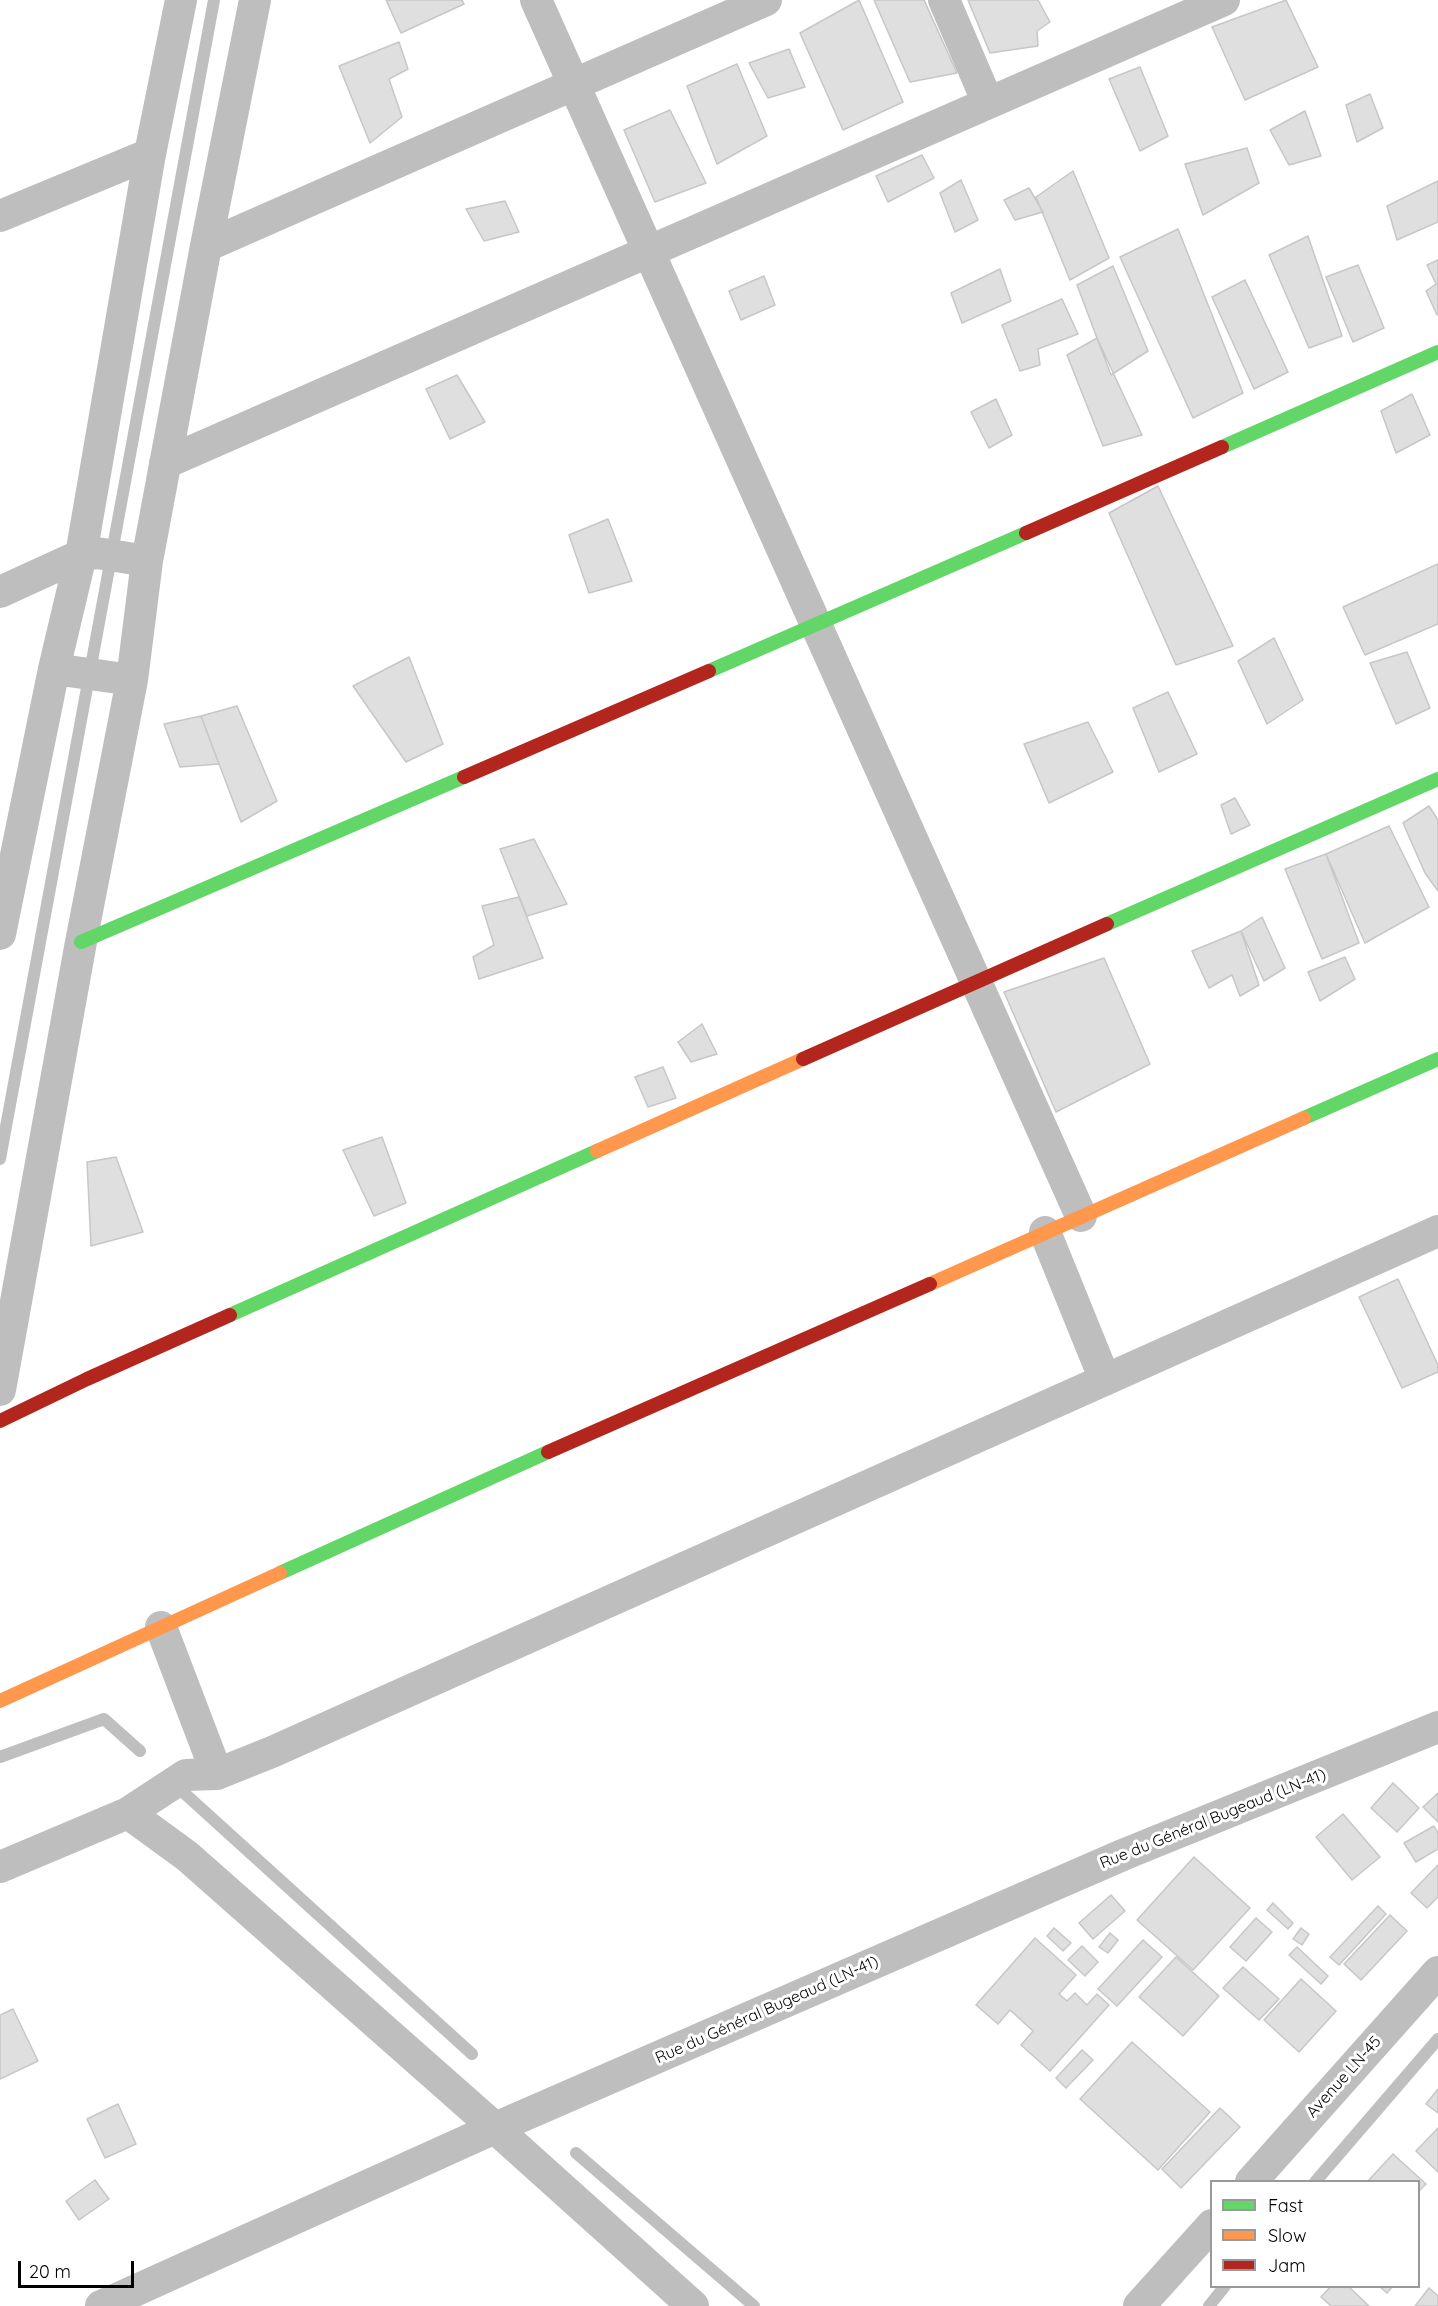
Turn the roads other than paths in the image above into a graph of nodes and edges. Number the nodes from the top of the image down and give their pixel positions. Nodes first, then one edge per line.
1 (181, 0) edge
2 (255, 0) edge
3 (536, 0) edge
4 (766, 0) edge
5 (944, 0) edge
6 (1224, 0) edge
7 (574, 84) junction
8 (987, 103) junction
9 (150, 154) junction
10 (0, 216) edge
11 (206, 246) junction
12 (650, 251) junction
13 (1438, 352) edge
14 (165, 463) junction
15 (113, 556) junction
16 (0, 592) edge
17 (817, 625) junction
18 (63, 670) junction
19 (119, 677) junction
20 (1438, 779) edge
21 (0, 934) edge
22 (81, 942) junction
23 (977, 981) junction
24 (1438, 1059) edge
25 (1081, 1216) junction
26 (1438, 1231) edge
27 (1045, 1232) junction
28 (1105, 1380) junction
29 (0, 1390) edge
30 (0, 1421) edge
31 (161, 1627) junction
32 (0, 1701) edge
33 (1438, 1727) edge
34 (217, 1773) junction
35 (128, 1813) junction
36 (0, 1867) edge
37 (1438, 1972) edge
38 (495, 2128) junction
39 (1252, 2180) edge
40 (1210, 2227) edge
41 (101, 2306) edge
42 (693, 2306) edge
43 (1139, 2306) edge

1 - 9 street
2 - 11 street
3 - 7 street
4 - 7 street
5 - 8 street
6 - 8 street
7 - 11 street
7 - 12 street
8 - 12 street
9 - 10 street
9 - 15 street
11 - 14 street
12 - 14 street
12 - 17 street
13 - 17 street
14 - 15 street
15 - 16 street
15 - 18 street
15 - 19 street
17 - 22 street
17 - 23 street
18 - 19 street
18 - 21 street
19 - 22 street
20 - 23 street
22 - 29 street
23 - 25 street
23 - 30 street
24 - 25 street
25 - 27 street
26 - 28 street
27 - 28 street
27 - 31 street
28 - 34 street
31 - 32 street
31 - 34 street
33 - 38 street, Rue du Général Bugeaud (LN-41)
34 - 35 street
35 - 36 street
35 - 38 street
37 - 39 street, Avenue LN-45
38 - 41 street, Rue du Général Bugeaud (LN-41)
38 - 42 street
40 - 43 street

